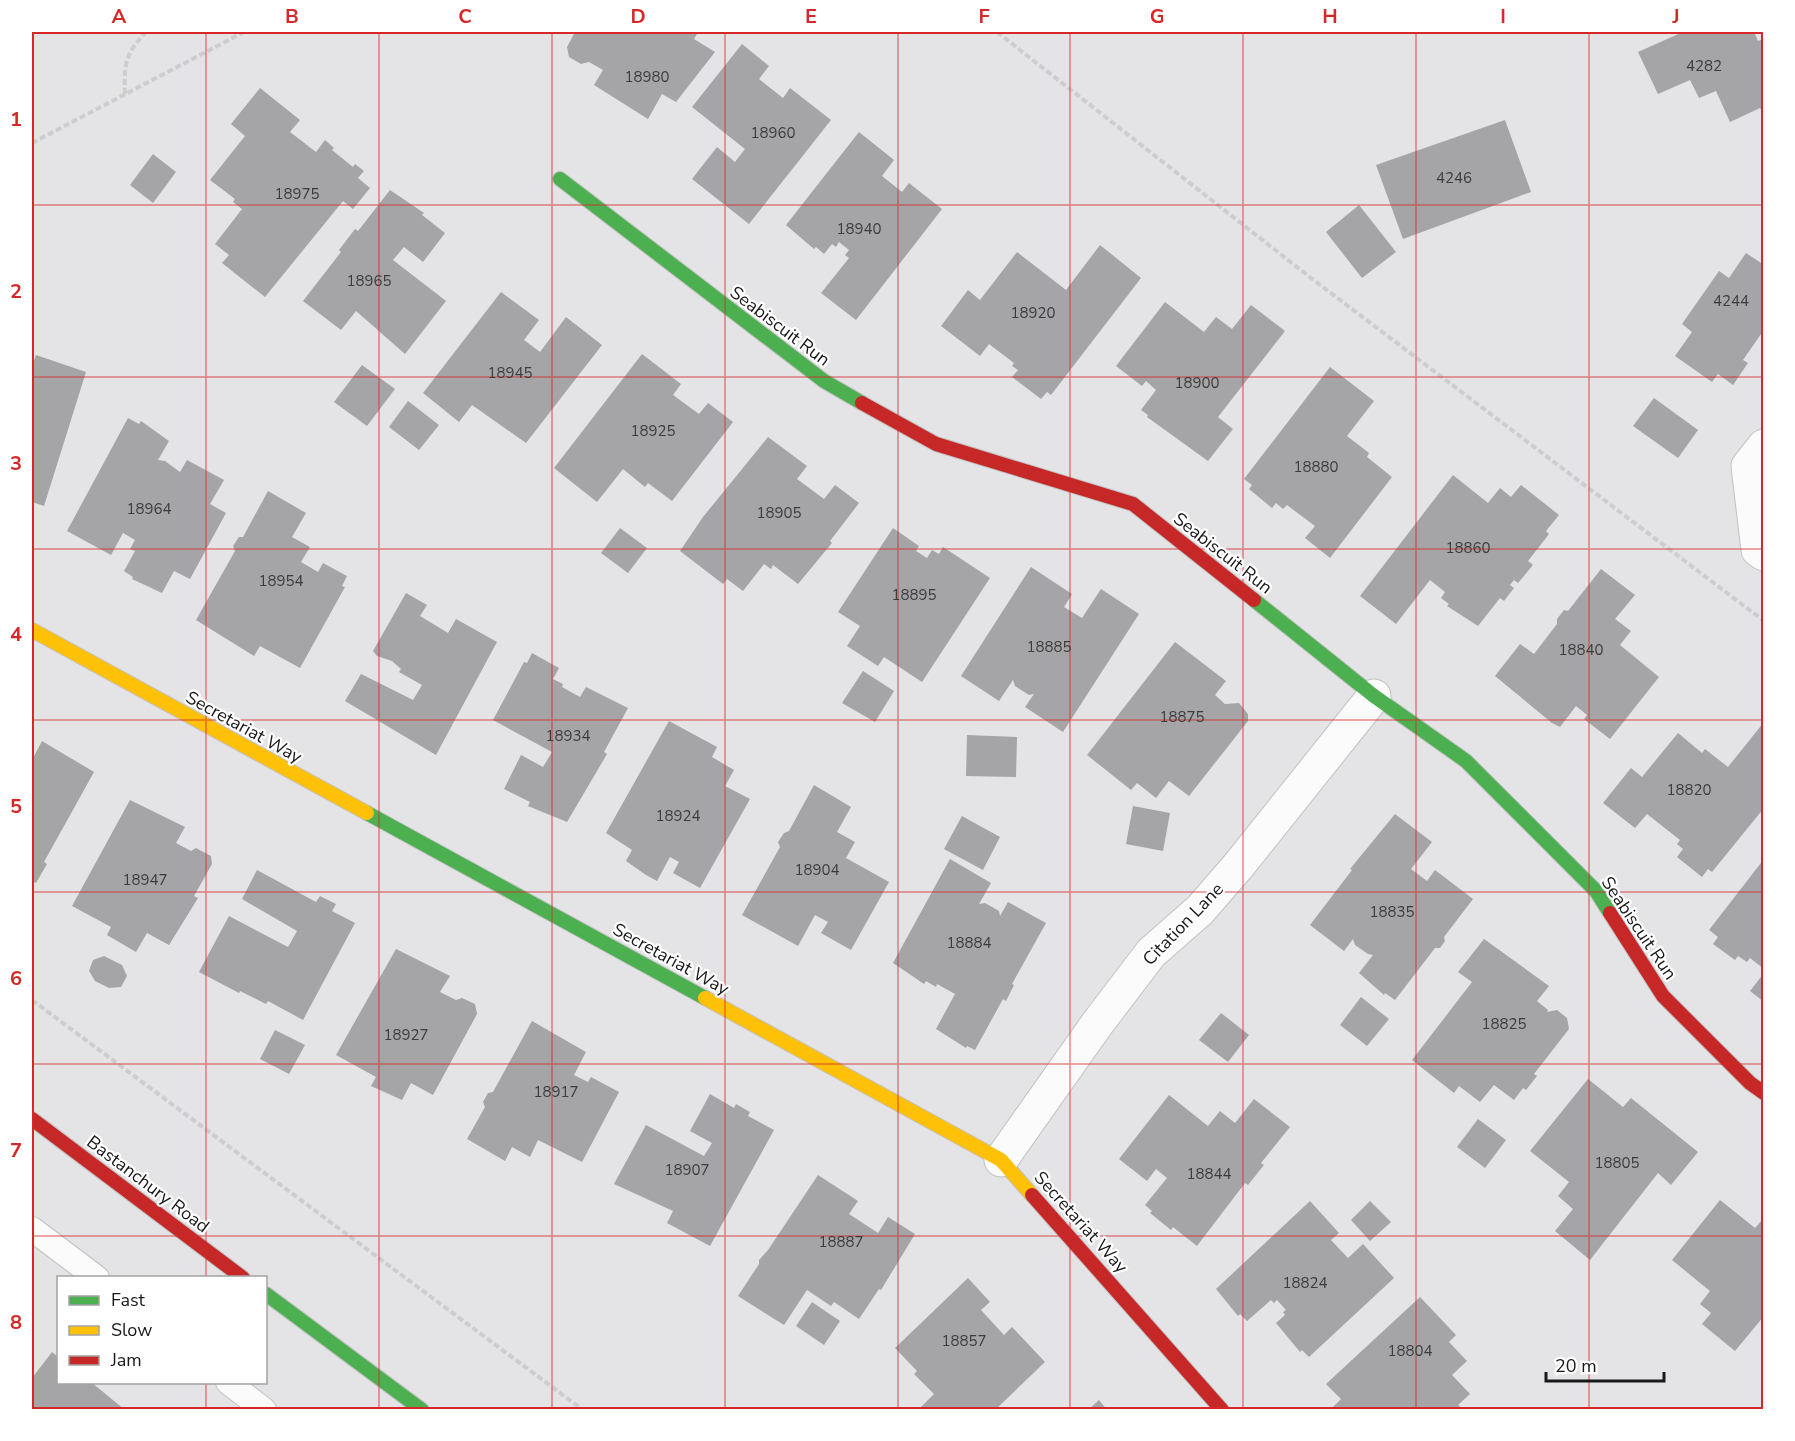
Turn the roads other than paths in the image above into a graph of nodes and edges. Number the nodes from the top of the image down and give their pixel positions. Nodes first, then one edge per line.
1 (560, 179) dead end
2 (1764, 446) edge
3 (1764, 554) edge
4 (32, 630) edge
5 (1374, 696) junction
6 (1764, 1093) edge
7 (32, 1119) edge
8 (1001, 1160) junction
9 (32, 1229) edge
10 (94, 1276) edge
11 (240, 1276) edge
12 (267, 1295) edge
13 (229, 1384) edge
14 (264, 1410) edge
15 (423, 1410) edge
16 (1222, 1410) edge

1 - 5 street, Seabiscuit Run
2 - 3 street
4 - 8 street, Secretariat Way
5 - 6 street, Seabiscuit Run
5 - 8 street, Citation Lane
7 - 11 street, Bastanchury Road
8 - 16 street, Secretariat Way
9 - 10 lane
12 - 15 street
13 - 14 lane

